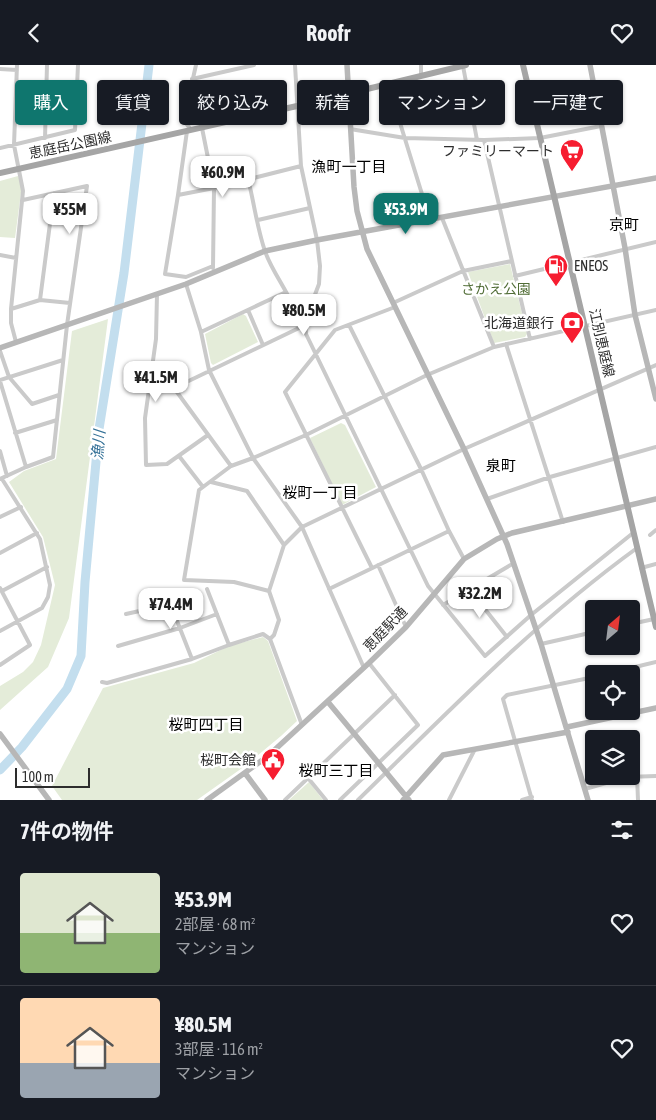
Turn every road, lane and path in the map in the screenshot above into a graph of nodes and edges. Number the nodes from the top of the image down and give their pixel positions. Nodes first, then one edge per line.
1 (47, 65) edge
2 (78, 65) edge
3 (196, 65) edge
4 (254, 65) edge
5 (295, 65) edge
6 (347, 65) edge
7 (421, 65) edge
8 (464, 65) edge
9 (523, 65) edge
10 (590, 65) edge
11 (17, 67) edge
12 (0, 69) edge
13 (421, 76) junction
14 (192, 79) junction
15 (348, 80) edge
16 (404, 80) edge
17 (297, 106) joint
18 (298, 125) edge
19 (350, 125) edge
20 (400, 125) edge
21 (601, 126) junction
22 (202, 127) junction
23 (350, 129) junction
24 (189, 131) junction
25 (45, 138) junction
26 (404, 138) junction
27 (540, 138) junction
28 (477, 139) junction
29 (484, 139) junction
30 (14, 145) junction
31 (0, 148) edge
32 (301, 166) junction
33 (19, 169) junction
34 (0, 173) edge
35 (656, 178) edge
36 (248, 179) junction
37 (612, 186) junction
38 (214, 188) junction
39 (54, 193) junction
40 (178, 195) junction
41 (554, 197) junction
42 (23, 200) junction
43 (500, 207) junction
44 (310, 208) junction
45 (442, 218) junction
46 (258, 220) junction
47 (430, 220) junction
48 (362, 231) junction
49 (317, 240) junction
50 (656, 242) edge
51 (624, 248) junction
52 (265, 251) junction
53 (0, 255) edge
54 (16, 257) junction
55 (512, 261) junction
56 (570, 263) junction
57 (214, 270) junction
58 (463, 271) junction
59 (515, 276) junction
60 (186, 284) junction
61 (286, 292) junction
62 (157, 294) junction
63 (40, 300) junction
64 (70, 303) junction
65 (394, 305) junction
66 (11, 309) junction
67 (248, 310) junction
68 (656, 310) edge
69 (635, 315) junction
70 (67, 325) junction
71 (349, 325) junction
72 (585, 327) junction
73 (201, 332) junction
74 (530, 339) junction
75 (16, 342) junction
76 (506, 344) junction
77 (263, 345) junction
78 (494, 347) junction
79 (0, 350) edge
80 (314, 355) junction
81 (63, 360) junction
82 (656, 365) edge
83 (648, 368) junction
84 (209, 371) junction
85 (427, 375) junction
86 (9, 377) junction
87 (0, 381) edge
88 (149, 384) junction
89 (174, 388) junction
90 (600, 391) junction
91 (59, 395) junction
92 (384, 397) junction
93 (656, 399) edge
94 (344, 416) junction
95 (57, 420) junction
96 (531, 420) junction
97 (15, 433) junction
98 (208, 435) junction
99 (306, 435) junction
100 (656, 447) edge
101 (464, 449) junction
102 (0, 451) edge
103 (179, 456) junction
104 (253, 458) junction
105 (616, 458) junction
106 (231, 466) junction
107 (26, 467) junction
108 (421, 469) junction
109 (7, 476) junction
110 (550, 477) junction
111 (1, 479) edge
112 (211, 482) junction
113 (203, 487) junction
114 (380, 490) junction
115 (487, 499) junction
116 (656, 499) edge
117 (626, 506) junction
118 (20, 507) junction
119 (342, 507) junction
120 (0, 517) edge
121 (563, 522) junction
122 (302, 527) junction
123 (656, 530) edge
124 (449, 531) junction
125 (36, 533) junction
126 (633, 533) junction
127 (650, 535) dead end
128 (503, 536) junction
129 (284, 545) junction
130 (637, 548) junction
131 (410, 550) junction
132 (0, 553) edge
133 (464, 559) junction
134 (514, 563) junction
135 (656, 564) edge
136 (378, 565) junction
137 (47, 567) junction
138 (372, 568) junction
139 (641, 568) junction
140 (207, 589) dead end
141 (329, 589) junction
142 (469, 589) junction
143 (1, 590) edge
144 (269, 591) junction
145 (166, 593) dead end
146 (434, 593) junction
147 (196, 594) dead end
148 (171, 604) junction
149 (443, 605) junction
150 (126, 614) dead end
151 (218, 614) junction
152 (531, 615) junction
153 (655, 619) edge
154 (18, 622) junction
155 (640, 622) edge
156 (406, 627) junction
157 (656, 627) edge
158 (180, 628) junction
159 (536, 628) junction
160 (0, 631) edge
161 (585, 635) edge
162 (506, 637) junction
163 (270, 639) junction
164 (542, 644) junction
165 (229, 645) junction
166 (118, 646) dead end
167 (192, 659) junction
168 (656, 662) edge
169 (0, 665) edge
170 (367, 665) junction
171 (640, 666) edge
172 (585, 679) edge
173 (102, 683) dead end
174 (554, 686) junction
175 (395, 695) junction
176 (328, 702) junction
177 (656, 708) edge
178 (302, 725) junction
179 (568, 730) junction
180 (354, 734) junction
181 (0, 735) edge
182 (515, 742) junction
183 (476, 749) junction
184 (378, 763) junction
185 (245, 773) junction
186 (386, 773) junction
187 (640, 775) edge
188 (656, 776) edge
189 (308, 777) junction
190 (600, 785) edge
191 (637, 785) edge
192 (585, 789) junction
193 (406, 799) edge
194 (532, 799) edge
195 (49, 800) edge
196 (207, 800) edge
197 (265, 800) edge
198 (285, 800) edge
199 (326, 800) edge
200 (340, 800) edge
201 (358, 800) edge
202 (449, 800) edge
203 (522, 800) edge
204 (588, 800) edge
205 (638, 800) edge

1 - 25 street
2 - 25 street
3 - 14 street
4 - 14 street
5 - 17 street
6 - 15 street
7 - 13 street
8 - 13 main road, 恵庭岳公園線
8 - 28 street
9 - 27 main road, 江別恵庭線
10 - 21 street
11 - 12 street
11 - 30 street
13 - 16 main road, 恵庭岳公園線
14 - 24 street
17 - 22 main road, 恵庭岳公園線
18 - 32 street
19 - 23 street
20 - 26 street
21 - 27 street
21 - 37 street
22 - 24 main road, 恵庭岳公園線
22 - 38 street
23 - 26 street
23 - 48 street
24 - 33 main road, 恵庭岳公園線
24 - 40 street
25 - 30 street
26 - 28 street
26 - 47 street
27 - 29 street
27 - 41 main road, 江別恵庭線
28 - 29 street
29 - 43 street
30 - 31 street
30 - 33 street
32 - 36 street
32 - 44 street
33 - 34 main road, 恵庭岳公園線
33 - 42 street
35 - 37 street
36 - 38 street
36 - 46 street
37 - 41 street
37 - 51 street
38 - 40 street
38 - 57 street
39 - 42 street
39 - 63 street
39 - 64 street
40 - 57 street
41 - 43 street
41 - 56 main road, 江別恵庭線
42 - 54 street
43 - 45 street
43 - 55 street
44 - 46 street
44 - 49 street
45 - 47 street
45 - 58 street
46 - 52 street
47 - 48 street
48 - 49 street
48 - 65 street
49 - 52 street
49 - 80 street
50 - 51 street
51 - 56 street
51 - 69 street
52 - 57 street
52 - 61 street
53 - 54 street
54 - 66 street
55 - 58 street
55 - 59 street
56 - 59 street
56 - 72 main road, 江別恵庭線
57 - 60 street
58 - 65 street
58 - 78 street
59 - 74 street
60 - 62 street
60 - 73 street
61 - 67 street
61 - 77 street
62 - 70 street
62 - 88 street
63 - 64 street
63 - 66 street
64 - 70 street
65 - 71 street
65 - 85 street
66 - 75 street
67 - 73 street
67 - 77 street
68 - 69 street
69 - 72 street
69 - 83 street
70 - 75 street
70 - 81 street
71 - 80 street
71 - 92 street
72 - 74 street
72 - 90 main road, 江別恵庭線
73 - 84 street
74 - 76 street
75 - 79 street
76 - 78 street
76 - 96 street
77 - 84 street
78 - 85 street
79 - 86 street
80 - 94 street
80 - 99 street
81 - 86 street
81 - 91 street
82 - 83 street
83 - 90 street
83 - 93 street
84 - 89 street
84 - 104 street
85 - 92 street
85 - 101 street
86 - 87 street
86 - 91 street
87 - 97 street
88 - 89 street
88 - 103 street
89 - 98 street
90 - 96 street
90 - 105 main road, 江別恵庭線
91 - 95 street
92 - 94 street
92 - 108 street
94 - 99 street
94 - 114 street
95 - 97 street
95 - 107 street
96 - 101 street
96 - 110 street
97 - 107 street
98 - 103 street
98 - 106 street
99 - 104 street
99 - 119 street
100 - 105 street
101 - 108 street
101 - 115 street
102 - 109 street
103 - 113 street
104 - 106 street
104 - 122 street
105 - 110 street
105 - 117 main road, 江別恵庭線
106 - 112 street
107 - 109 street
108 - 114 street
108 - 124 street
109 - 111 street
110 - 115 street
110 - 121 street
111 - 118 street
112 - 113 street
112 - 129 street
113 - 144 street
114 - 119 street
114 - 131 street
115 - 128 street
116 - 117 street, 恵庭駅通
117 - 121 street, 恵庭駅通
117 - 126 main road, 江別恵庭線
118 - 120 street
118 - 125 street
119 - 122 street
119 - 138 street
121 - 128 street, 恵庭駅通
122 - 129 street
122 - 141 street
123 - 127 street
124 - 131 street
124 - 133 street
125 - 132 street
125 - 137 street
126 - 130 main road, 江別恵庭線
126 - 152 street
128 - 133 street, 恵庭駅通
128 - 134 street
129 - 144 street
130 - 139 main road, 江別恵庭線
130 - 159 street
131 - 136 street
131 - 146 street
133 - 146 street, 恵庭駅通
134 - 142 street
134 - 152 street
135 - 139 street
136 - 138 street
136 - 156 street
137 - 143 street
137 - 154 street
138 - 141 street
139 - 153 main road, 江別恵庭線
140 - 151 street
141 - 170 street
142 - 149 street
142 - 162 street
143 - 154 street
144 - 163 street
145 - 148 street
146 - 149 street
146 - 156 street, 恵庭駅通
147 - 148 street
148 - 150 street
148 - 158 street
149 - 162 street
151 - 158 street
151 - 165 street
152 - 159 street
152 - 162 street
153 - 155 street
153 - 157 main road, 江別恵庭線
154 - 160 street
154 - 169 street
156 - 170 street, 恵庭駅通
158 - 166 street
158 - 167 street
159 - 164 street
159 - 186 street
161 - 164 street
163 - 165 street
163 - 178 street
164 - 174 street
165 - 167 street
167 - 173 street
168 - 171 street
170 - 175 street
170 - 176 street, 恵庭駅通
172 - 174 street
174 - 179 street
174 - 182 street
175 - 180 street
175 - 184 street
176 - 178 street, 恵庭駅通
176 - 180 street
177 - 179 street
178 - 185 street, 恵庭駅通
179 - 182 street
179 - 192 street
180 - 184 street
180 - 189 street
181 - 195 street
182 - 183 street
182 - 194 street
183 - 193 street
183 - 202 street
184 - 186 street
184 - 200 street
185 - 196 street, 恵庭駅通
185 - 197 street
186 - 193 street
186 - 201 street
187 - 188 street
189 - 198 street
189 - 199 street
190 - 192 street
191 - 205 street
192 - 204 street
194 - 203 street

